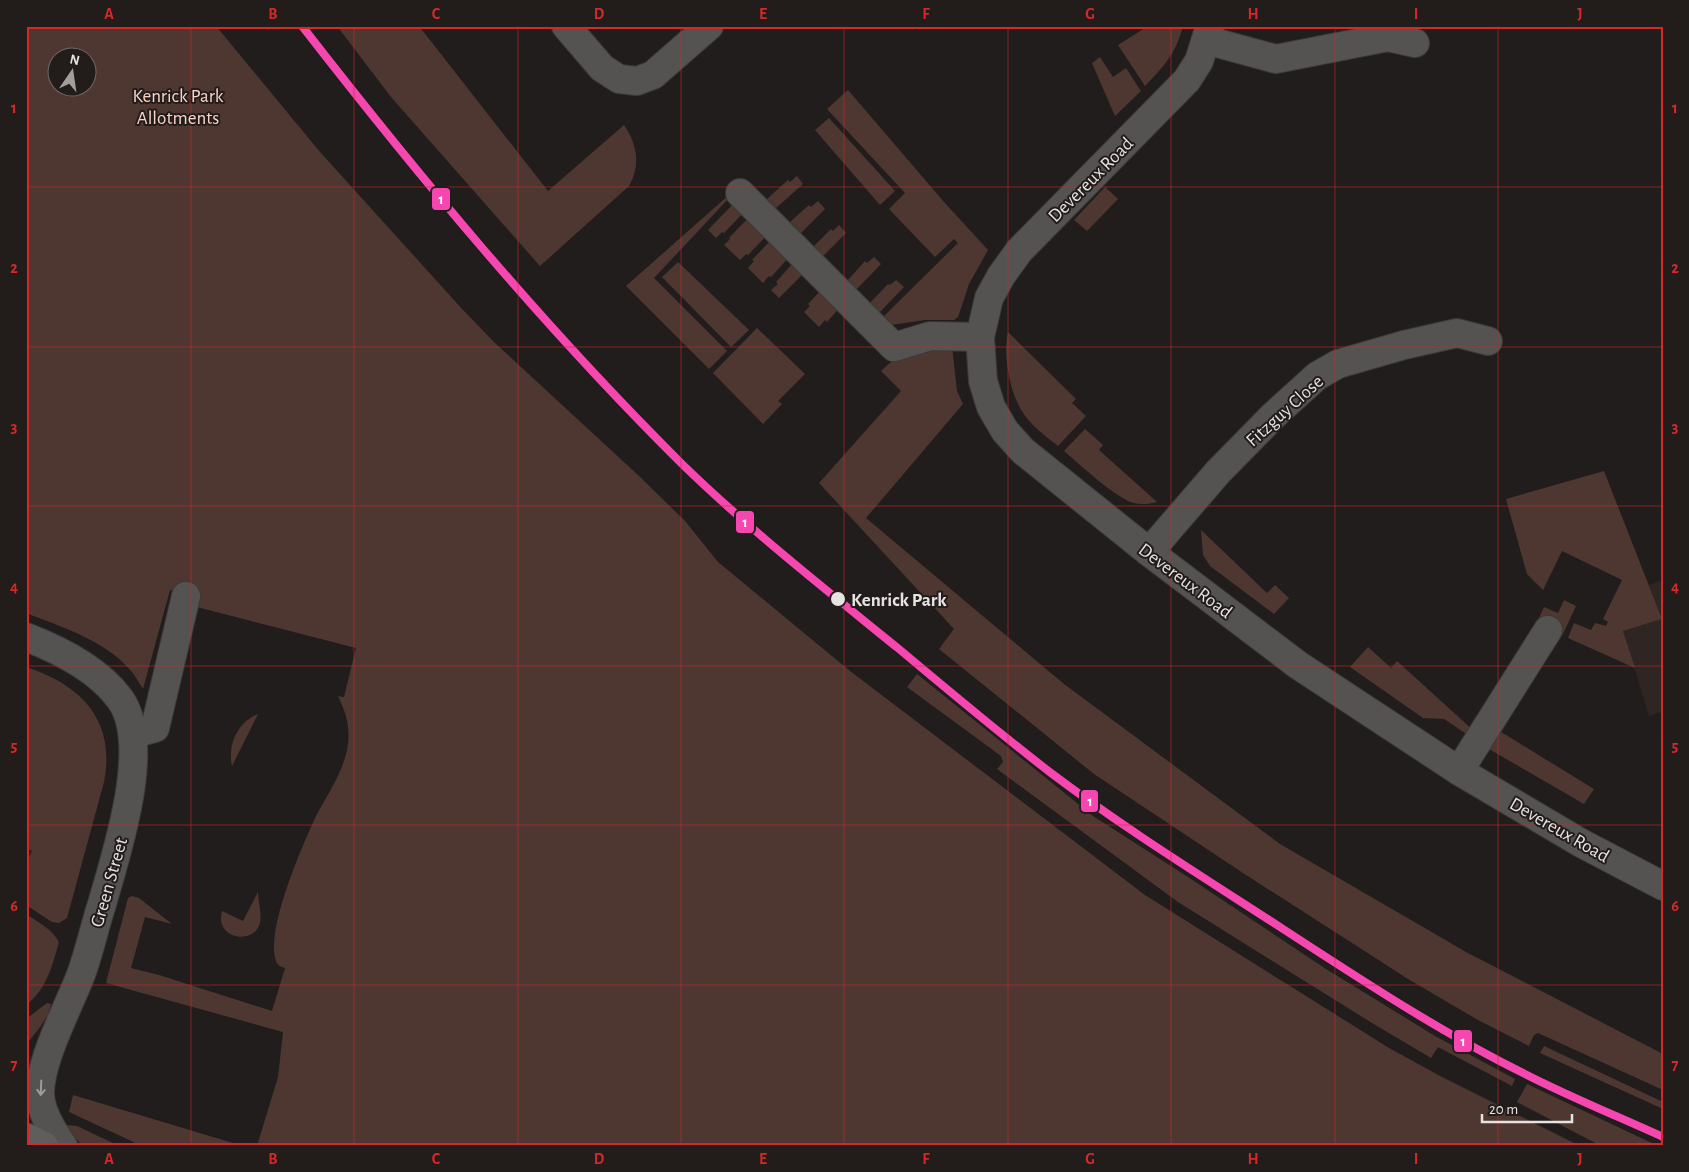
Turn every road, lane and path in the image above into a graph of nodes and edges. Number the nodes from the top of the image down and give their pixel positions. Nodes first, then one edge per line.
1 (566, 26) edge
2 (709, 26) edge
3 (1208, 33) edge
4 (1415, 43) dead end
5 (740, 193) dead end
6 (980, 337) junction
7 (1488, 341) dead end
8 (1149, 552) junction
9 (186, 596) dead end
10 (1548, 630) dead end
11 (26, 637) edge
12 (133, 734) junction
13 (1459, 771) junction
14 (1663, 886) edge
15 (60, 1025) junction
16 (29, 1063) edge
17 (26, 1137) edge
18 (44, 1146) edge
19 (63, 1146) edge

1 - 2 street
3 - 4 street
3 - 6 street, Devereux Road
5 - 6 street
6 - 8 street, Devereux Road
7 - 8 street, Fitzguy Close
8 - 13 street, Devereux Road
9 - 12 street
10 - 13 street
11 - 12 street, Green Street
12 - 15 street, Green Street
13 - 14 street, Devereux Road
15 - 16 street, Green Street
15 -> 19 street, Green Street
17 - 18 main road

